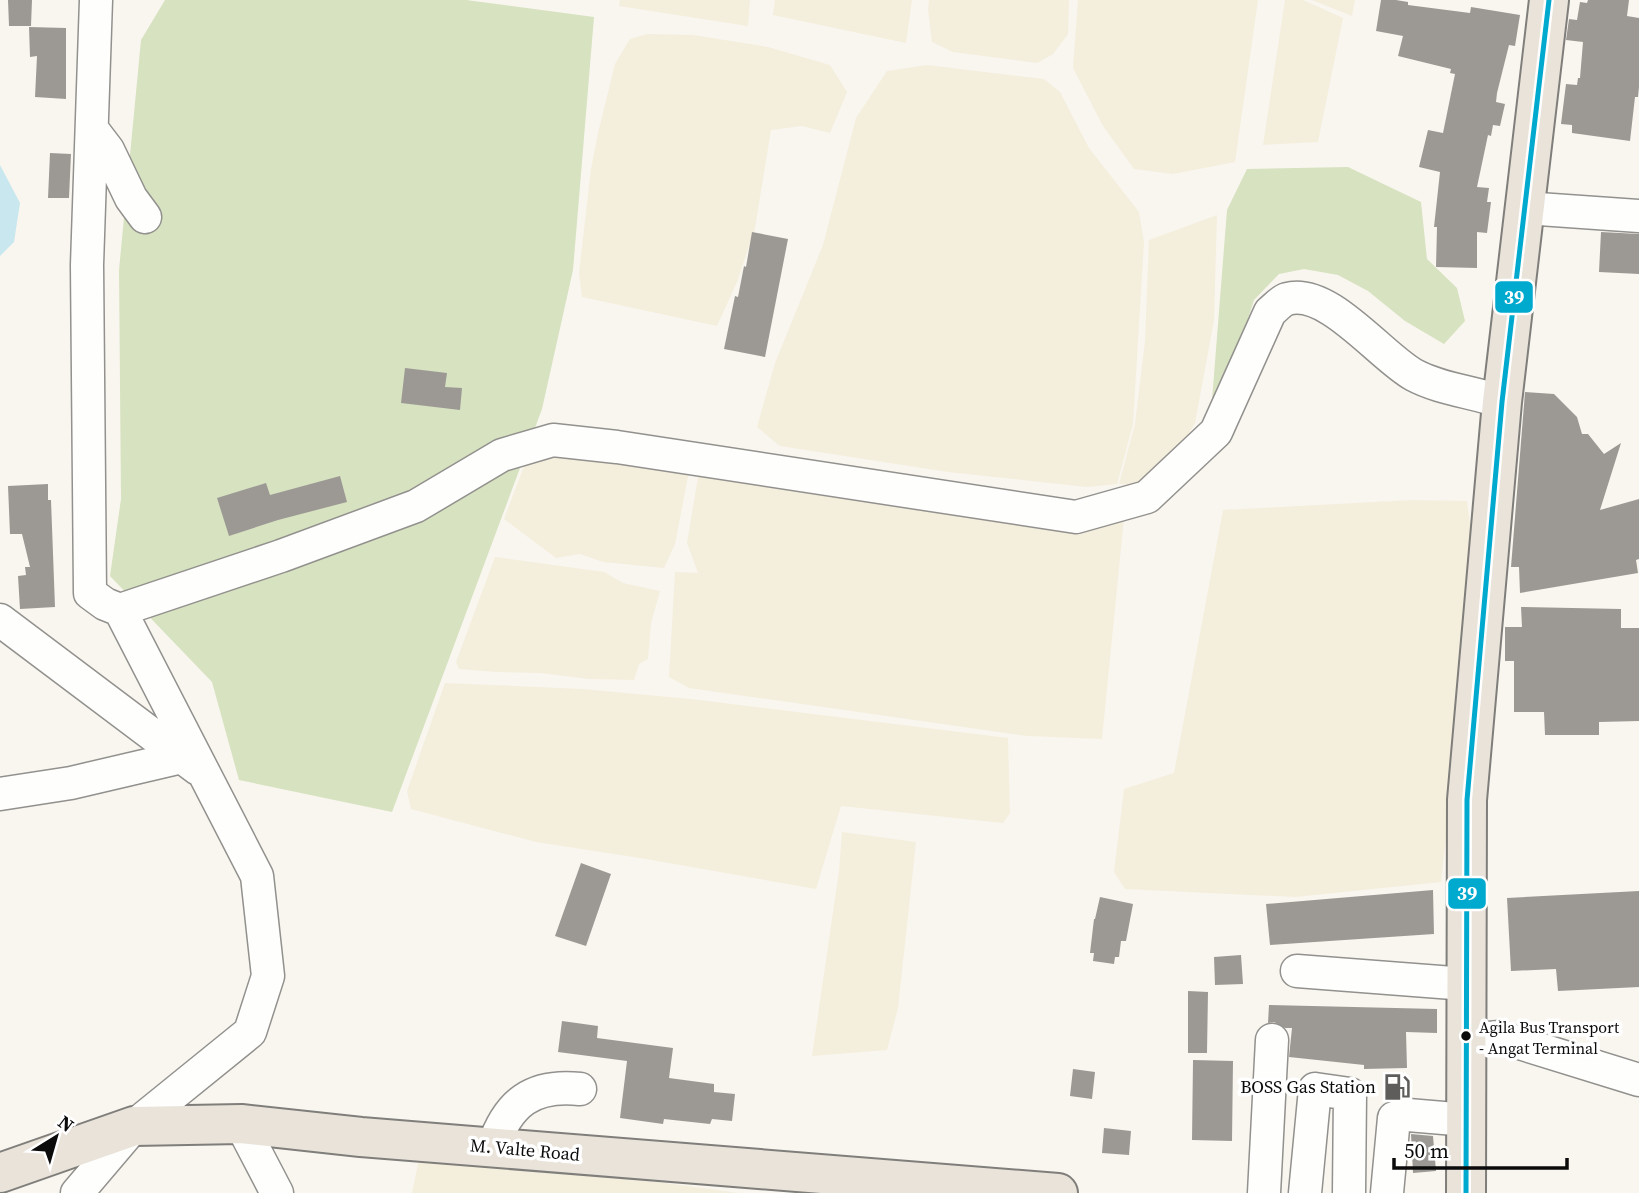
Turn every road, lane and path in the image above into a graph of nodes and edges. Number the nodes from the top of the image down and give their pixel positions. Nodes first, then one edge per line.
1 (96, 0) edge
2 (1549, 0) edge
3 (92, 129) junction
4 (1524, 208) junction
5 (1639, 216) edge
6 (145, 217) dead end
7 (1502, 402) junction
8 (120, 610) junction
9 (0, 621) edge
10 (194, 766) junction
11 (0, 793) edge
12 (1297, 971) dead end
13 (1466, 984) junction
14 (1272, 1040) dead end
15 (1468, 1040) junction
16 (1639, 1080) edge
17 (580, 1089) dead end
18 (1467, 1121) junction
19 (241, 1124) junction
20 (134, 1126) junction
21 (493, 1147) junction
22 (9, 1171) edge
23 (77, 1193) edge
24 (276, 1193) edge
25 (1058, 1193) edge
26 (1264, 1193) edge
27 (1306, 1193) edge
28 (1349, 1193) edge
29 (1387, 1193) edge
30 (1466, 1193) edge

1 - 3 street
2 - 4 main road
3 - 6 street
3 - 8 street
4 - 5 street
4 - 7 main road
7 - 8 street
7 - 13 main road
8 - 10 street
9 - 10 street
10 - 11 street
10 - 20 street
12 - 13 street
13 - 15 main road
14 - 26 street
15 - 16 street
15 - 18 main road
17 - 21 street
18 - 29 street
18 - 30 main road
19 - 20 main road, M. Valte Road
19 - 21 main road, M. Valte Road
19 - 24 street
20 - 22 main road, M. Valte Road
20 - 23 street
21 - 25 main road, M. Valte Road
27 - 28 street

